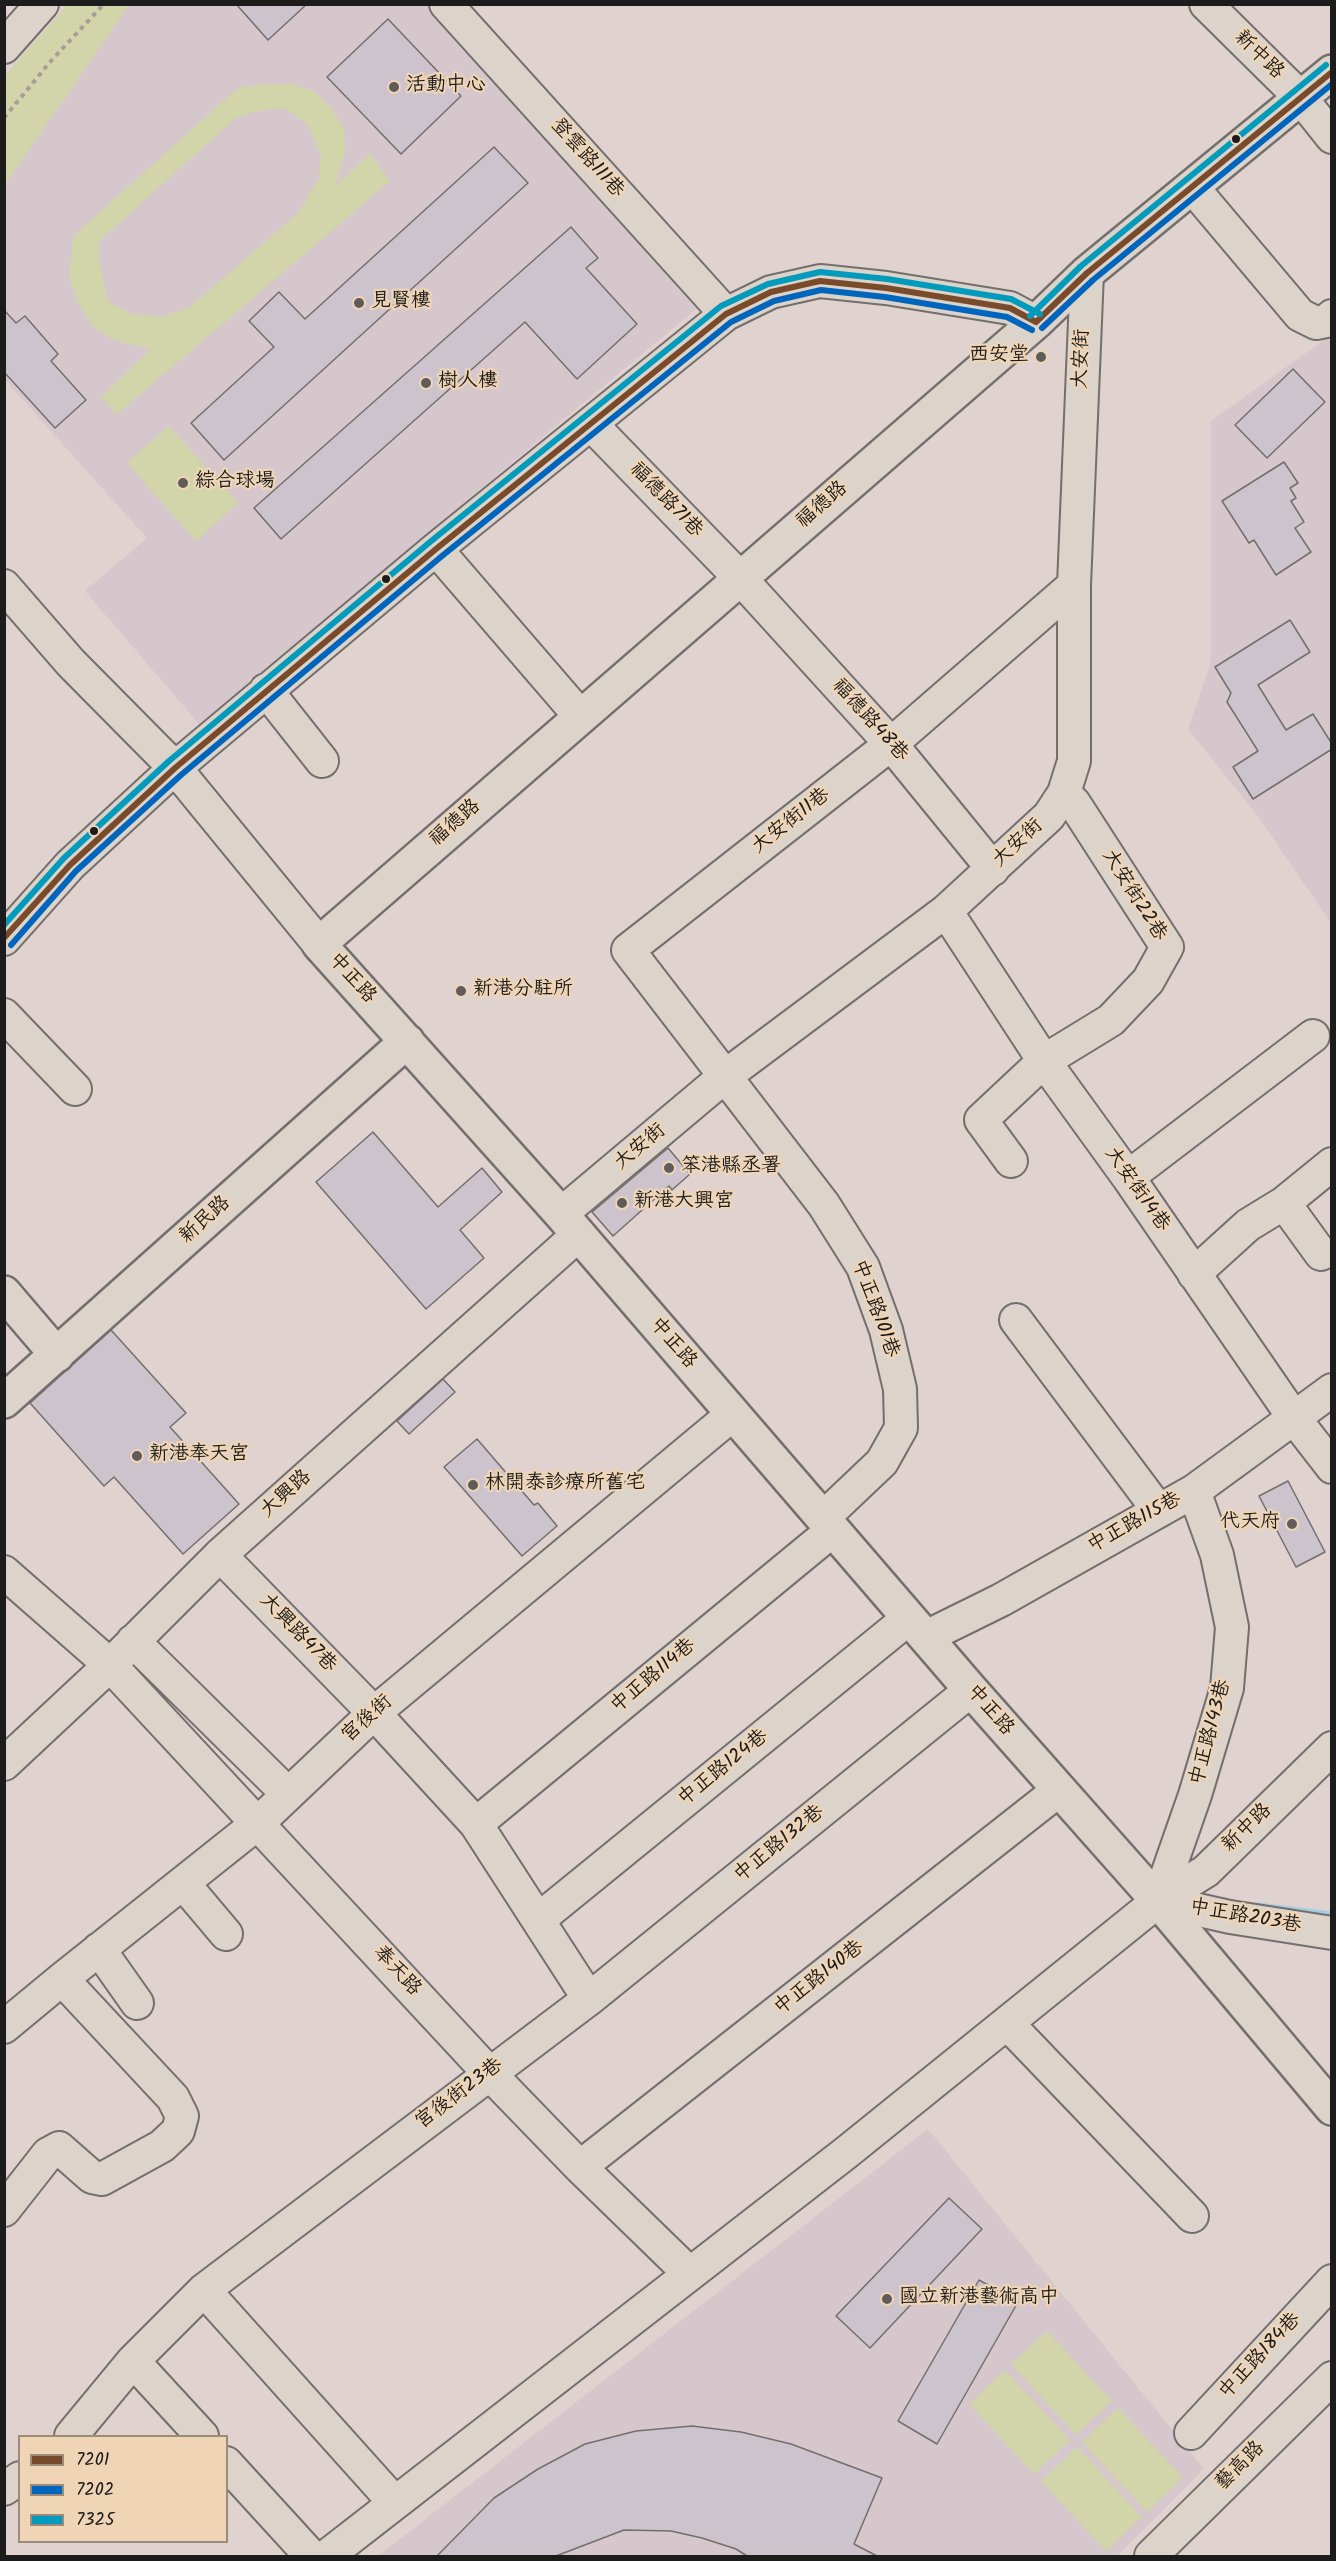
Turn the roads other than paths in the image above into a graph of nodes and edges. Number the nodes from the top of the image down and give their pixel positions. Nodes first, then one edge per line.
1 (446, 4) edge
2 (1206, 4) edge
3 (1332, 72) edge
4 (1300, 97) junction
5 (1332, 137) edge
6 (1193, 188) junction
7 (1087, 273) junction
8 (726, 314) junction
9 (1332, 316) edge
10 (1036, 322) junction
11 (591, 424) junction
12 (436, 549) junction
13 (740, 578) junction
14 (1074, 585) junction
15 (4, 586) edge
16 (266, 690) junction
17 (580, 716) junction
18 (891, 744) junction
19 (322, 761) dead end
20 (175, 768) junction
21 (1064, 793) junction
22 (993, 868) junction
23 (946, 911) junction
24 (4, 939) edge
25 (319, 944) junction
26 (4, 1016) edge
27 (1313, 1036) dead end
28 (407, 1041) junction
29 (1044, 1061) junction
30 (724, 1077) junction
31 (75, 1089) dead end
32 (1011, 1161) dead end
33 (1332, 1164) edge
34 (1128, 1177) junction
35 (1284, 1203) junction
36 (570, 1225) junction
37 (1321, 1254) dead end
38 (1194, 1274) junction
39 (4, 1293) edge
40 (1016, 1320) dead end
41 (57, 1354) junction
42 (1332, 1390) edge
43 (4, 1401) edge
44 (733, 1414) junction
45 (1294, 1418) junction
46 (1332, 1467) edge
47 (1194, 1491) junction
48 (1159, 1511) junction
49 (828, 1524) junction
50 (220, 1555) junction
51 (4, 1572) edge
52 (917, 1627) junction
53 (133, 1641) junction
54 (110, 1665) junction
55 (970, 1690) junction
56 (374, 1713) junction
57 (1332, 1748) edge
58 (6, 1758) edge
59 (1059, 1790) junction
60 (288, 1794) junction
61 (258, 1823) junction
62 (476, 1824) junction
63 (183, 1883) junction
64 (1158, 1901) junction
65 (538, 1920) junction
66 (1332, 1933) edge
67 (226, 1934) dead end
68 (99, 1949) junction
69 (62, 1979) junction
70 (589, 1999) junction
71 (137, 2003) dead end
72 (1007, 2023) junction
73 (4, 2027) edge
74 (489, 2073) junction
75 (1332, 2108) edge
76 (580, 2167) junction
77 (4, 2210) edge
78 (1192, 2216) dead end
79 (689, 2273) junction
80 (1332, 2282) edge
81 (204, 2290) junction
82 (134, 2361) junction
83 (1332, 2378) edge
84 (1191, 2433) dead end
85 (72, 2435) edge
86 (201, 2435) edge
87 (228, 2465) edge
88 (18, 2479) edge
89 (4, 2489) edge
90 (395, 2503) junction
91 (311, 2556) edge
92 (327, 2556) edge
93 (1151, 2556) edge

1 - 8 street, 登雲路111巷
2 - 4 street, 新中路
3 - 4 main road, 福德路
4 - 5 street, 新中路
4 - 6 main road, 福德路
6 - 7 main road, 福德路
6 - 9 street
7 - 10 main road, 福德路
7 - 14 street, 大安街
8 - 10 street
8 - 11 street
10 - 13 main road, 福德路
11 - 12 street
11 - 13 street, 福德路71巷
12 - 16 street
12 - 17 street
13 - 17 main road, 福德路
13 - 18 street, 福德路48巷
14 - 18 street, 大安街11巷
14 - 21 street, 大安街
15 - 20 street, 中正路
16 - 19 street
16 - 20 street
17 - 25 main road, 福德路
18 - 22 street, 福德路48巷
18 - 30 street, 大安街11巷
20 - 24 street
20 - 25 street, 中正路
21 - 22 street, 大安街
21 - 29 street, 大安街22巷
22 - 23 street, 大安街
23 - 29 street, 大安街14巷
23 - 30 street, 大安街
25 - 28 main road, 中正路
26 - 31 street
27 - 34 street
28 - 36 main road, 中正路
28 - 41 main road, 新民路
29 - 32 street
29 - 34 street, 大安街14巷
30 - 36 street, 大安街
30 - 49 street, 中正路101巷
33 - 35 street
34 - 38 street, 大安街14巷
35 - 37 street
35 - 38 street
36 - 44 main road, 中正路
36 - 50 street, 大興路
38 - 45 street, 大安街14巷
39 - 41 main road
40 - 48 street
41 - 43 main road, 新民路
42 - 45 street, 中正路115巷
44 - 49 main road, 中正路
44 - 56 street, 宮後街
45 - 46 street, 大安街14巷
45 - 47 street, 中正路115巷
47 - 48 street, 中正路115巷
47 - 64 street, 中正路143巷
48 - 52 street, 中正路115巷
49 - 52 main road, 中正路
49 - 62 street, 中正路114巷
50 - 53 street, 大興路
50 - 56 street, 大興路47巷
51 - 54 street, 奉天路
52 - 55 main road, 中正路
52 - 65 street, 中正路124巷
53 - 54 street, 大興路
53 - 60 street
54 - 58 street, 大興路
54 - 61 street, 奉天路
55 - 59 main road, 中正路
55 - 70 street, 中正路132巷
56 - 60 street, 宮後街
56 - 62 street
57 - 64 street, 新中路
59 - 64 main road, 中正路
59 - 76 street, 中正路140巷
60 - 61 street, 宮後街
61 - 63 street, 宮後街
61 - 74 street, 奉天路
62 - 65 street
63 - 67 street
63 - 68 street, 宮後街
64 - 66 street, 中正路203巷
64 - 72 street, 新中路
64 - 75 main road, 中正路
65 - 70 street
68 - 69 street, 宮後街
68 - 71 street
69 - 73 street, 宮後街
69 - 77 street
70 - 74 street, 宮後街23巷
72 - 78 street
72 - 79 street, 新中路
74 - 76 street, 奉天路
74 - 81 street, 宮後街23巷
76 - 79 street, 奉天路
79 - 90 street, 新中路
80 - 84 street, 中正路184巷
81 - 82 street, 宮後街23巷
81 - 90 street
82 - 85 street, 宮後街23巷
82 - 86 street
83 - 93 street, 藝高路
87 - 91 street
88 - 89 street
90 - 92 street, 新中路

